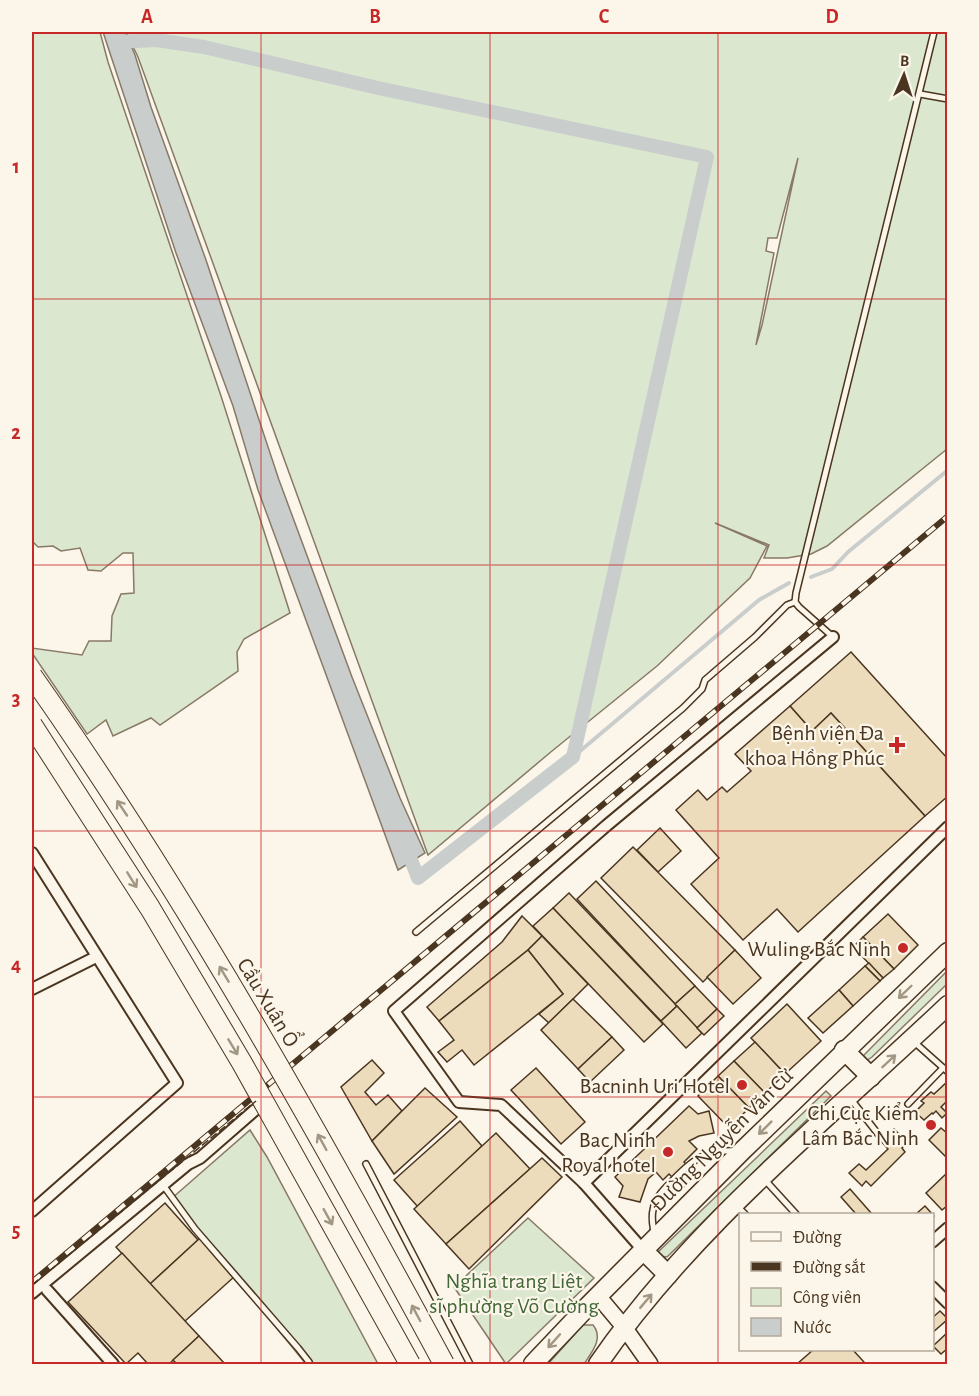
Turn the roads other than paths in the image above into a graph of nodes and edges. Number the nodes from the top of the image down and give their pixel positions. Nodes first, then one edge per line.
1 (934, 32) edge
2 (920, 94) junction
3 (948, 99) edge
4 (795, 602) junction
5 (833, 638) joint
6 (32, 676) edge
7 (32, 725) edge
8 (948, 827) edge
9 (32, 853) edge
10 (416, 933) dead end
11 (948, 952) edge
12 (96, 957) junction
13 (32, 989) edge
14 (948, 1005) edge
15 (911, 1040) junction
16 (844, 1050) junction
17 (946, 1070) edge
18 (871, 1077) junction
19 (849, 1096) junction
20 (908, 1104) dead end
21 (255, 1110) dead end
22 (878, 1134) dead end
23 (742, 1151) junction
24 (366, 1164) dead end
25 (761, 1177) junction
26 (584, 1183) junction
27 (163, 1185) junction
28 (740, 1209) edge
29 (32, 1211) edge
30 (794, 1213) edge
31 (948, 1228) edge
32 (934, 1241) edge
33 (649, 1244) junction
34 (668, 1275) junction
35 (934, 1288) edge
36 (46, 1290) dead end
37 (32, 1293) edge
38 (598, 1296) junction
39 (948, 1303) edge
40 (624, 1327) junction
41 (113, 1365) edge
42 (307, 1365) edge
43 (410, 1365) edge
44 (444, 1365) edge
45 (470, 1365) edge
46 (533, 1365) edge
47 (598, 1365) edge
48 (650, 1365) edge

1 - 2 lane
2 - 3 lane
2 - 4 lane
4 - 5 lane
4 - 10 lane
5 - 26 street
44 -> 6 highway, Cầu Xuân Ổ, bridge
7 -> 43 highway, bridge
8 - 26 street
9 - 12 street
11 -> 16 main road, Đường Nguyễn Văn Cừ
12 - 13 street
12 - 29 street
14 - 15 main road
15 - 17 lane
18 -> 15 main road
16 - 18 main road
16 -> 23 main road, Đường Nguyễn Văn Cừ
17 - 20 lane
18 - 19 main road
19 - 22 lane
19 - 25 main road
21 - 27 street
23 - 33 main road, Đường Nguyễn Văn Cừ
23 - 33 lane
24 - 45 lane
25 - 28 main road
25 - 30 lane
26 - 33 street
27 - 37 street
27 - 42 lane
28 - 34 main road
31 - 32 street
33 - 34 main road
33 - 38 main road, Đường Nguyễn Văn Cừ
40 -> 34 main road
35 - 39 street
36 - 41 street
38 - 40 street
38 -> 46 main road, Đường Nguyễn Văn Cừ
40 - 47 main road
40 - 48 street

